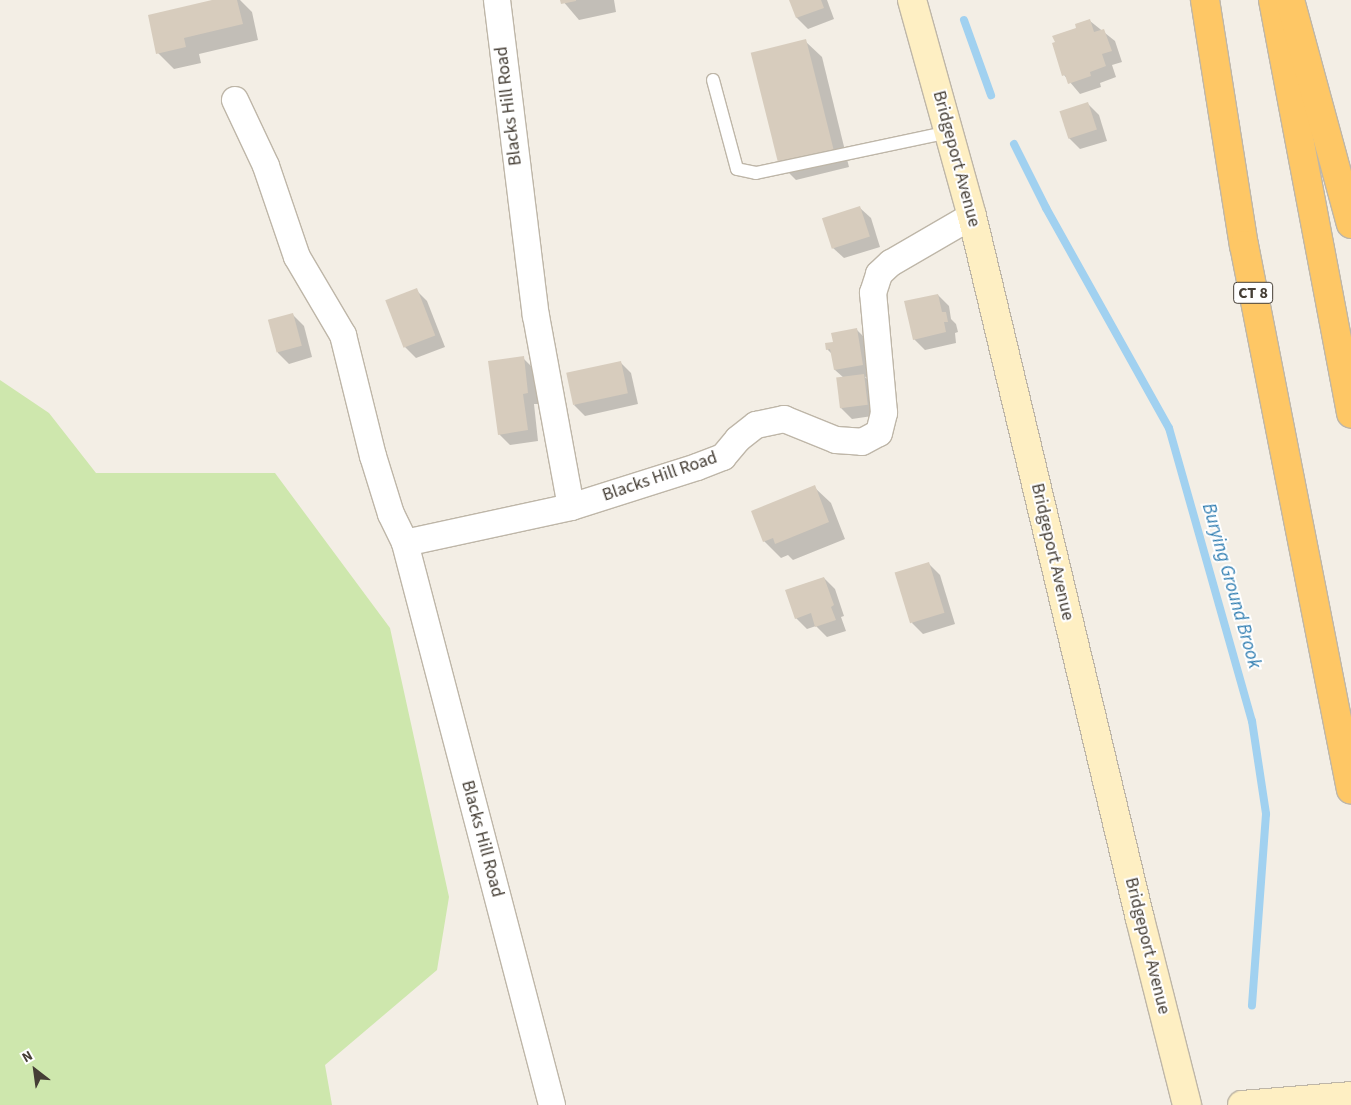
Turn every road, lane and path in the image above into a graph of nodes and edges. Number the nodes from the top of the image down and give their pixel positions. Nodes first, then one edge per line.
1 (497, 0) edge
2 (912, 0) edge
3 (1205, 0) edge
4 (1273, 0) edge
5 (1290, 0) edge
6 (713, 80) dead end
7 (235, 100) dead end
8 (949, 132) junction
9 (972, 216) junction
10 (1351, 224) edge
11 (1351, 414) edge
12 (571, 507) junction
13 (405, 543) junction
14 (1351, 790) edge
15 (1351, 1096) edge
16 (552, 1105) edge
17 (1187, 1105) edge
18 (1242, 1105) edge

1 - 12 street, Blacks Hill Road
2 - 8 main road, Bridgeport Avenue
3 - 14 highway, CT 8
4 - 11 highway
5 - 10 highway
6 - 8 lane
7 - 13 street, Blacks Hill Road
8 - 9 main road, Bridgeport Avenue
9 - 12 street, Blacks Hill Road
9 - 17 main road, Bridgeport Avenue
12 - 13 street, Blacks Hill Road
13 - 16 street, Blacks Hill Road
15 - 18 main road

